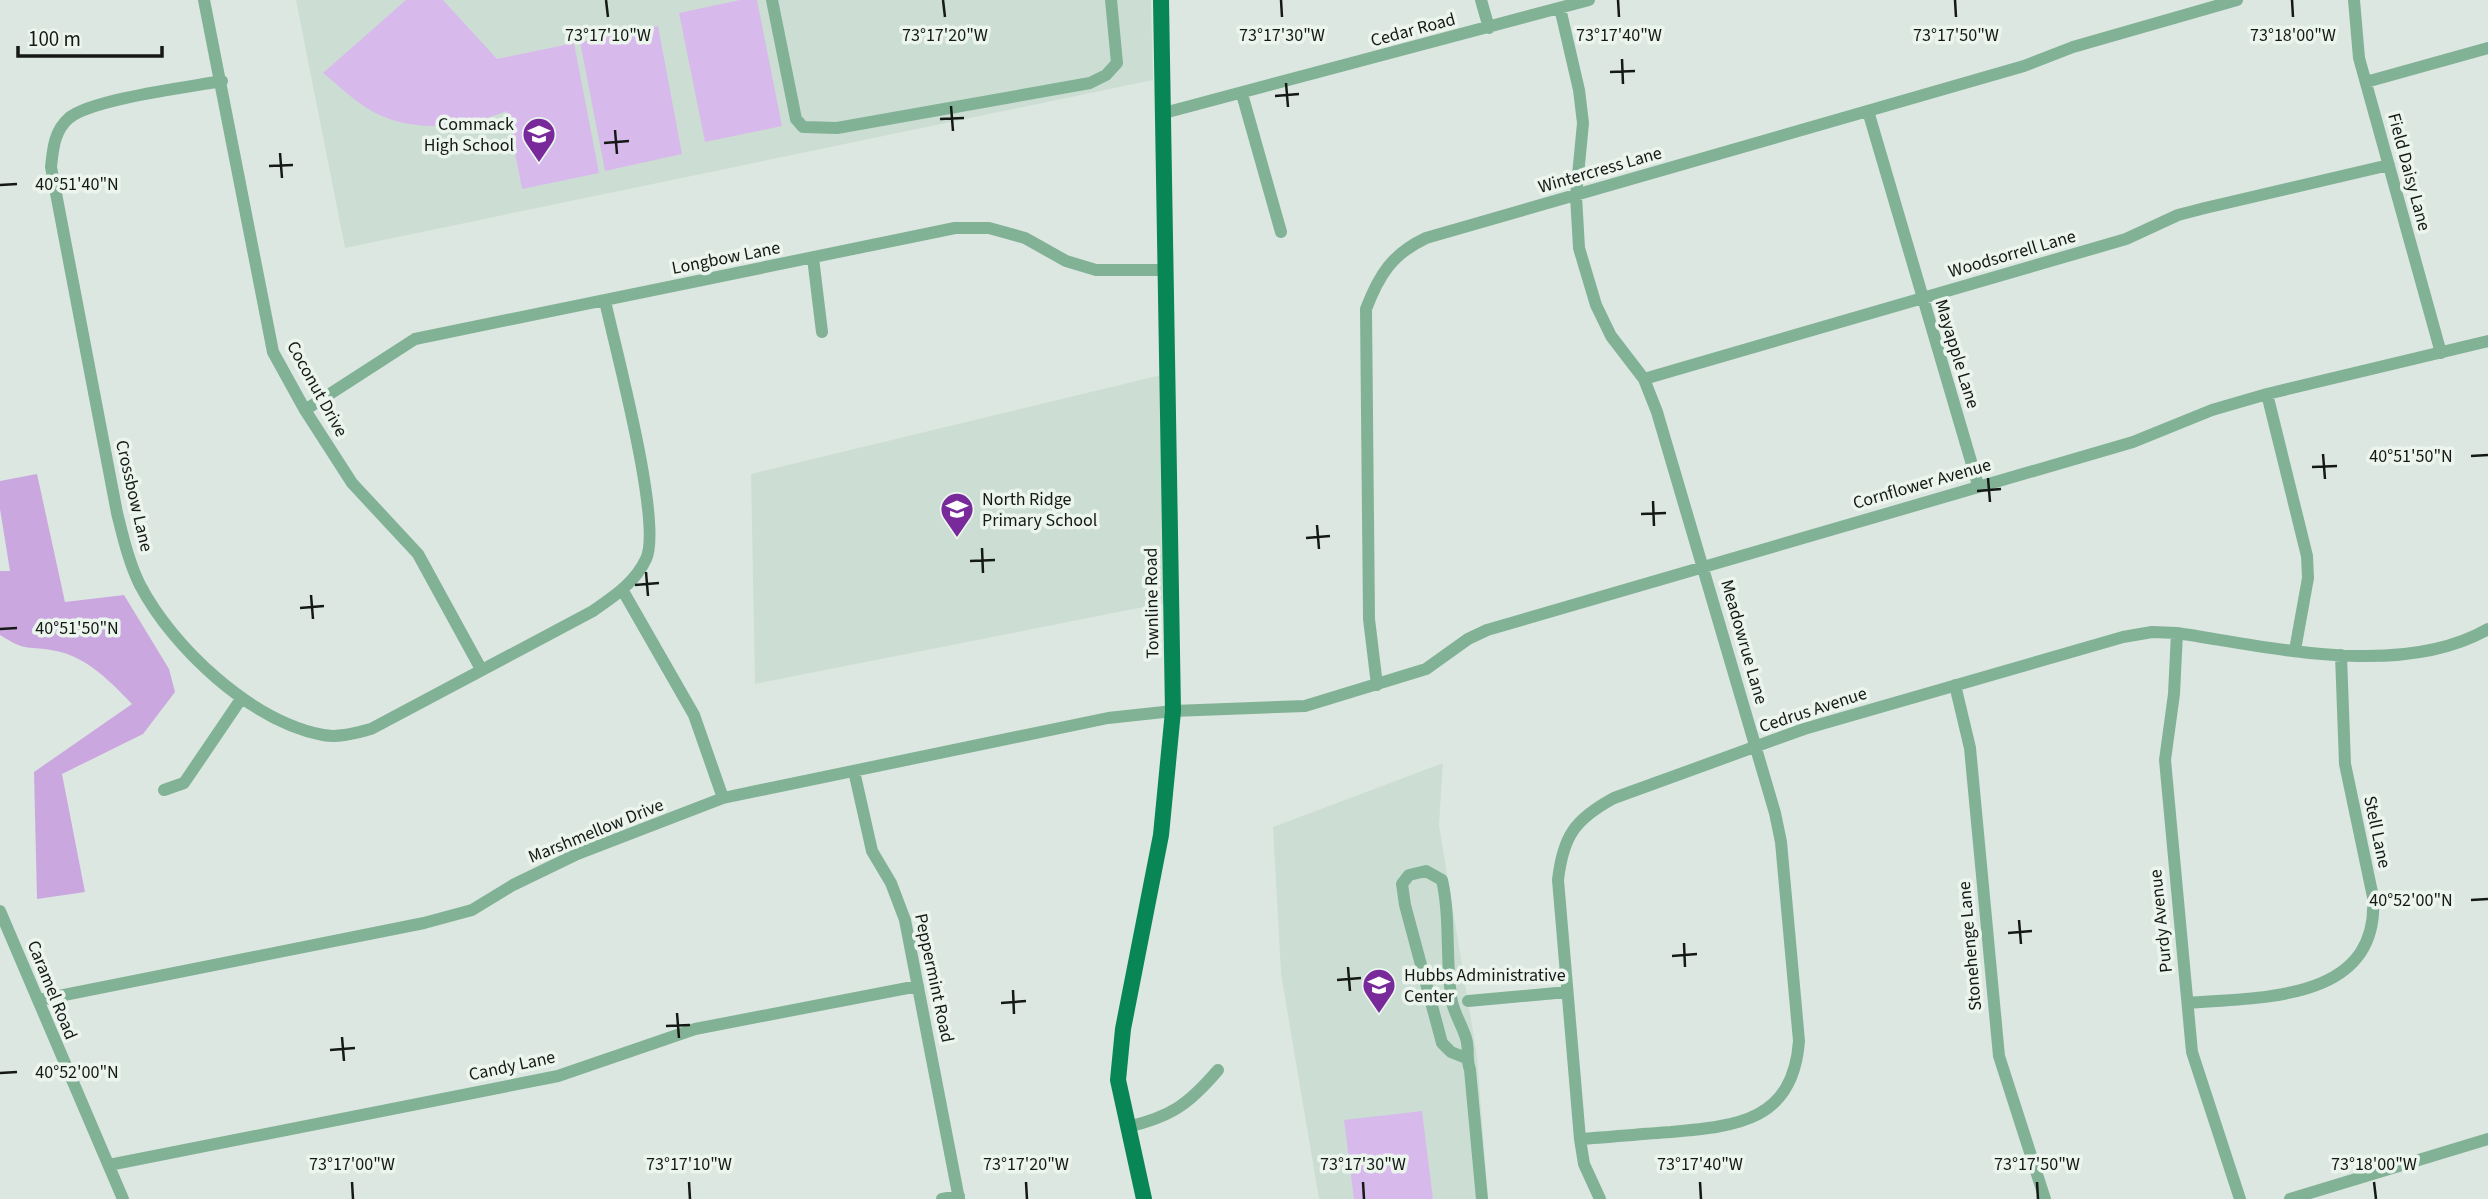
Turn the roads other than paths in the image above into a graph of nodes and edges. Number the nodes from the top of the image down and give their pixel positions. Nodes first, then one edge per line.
1 (204, 0) edge
2 (772, 0) edge
3 (1111, 0) edge
4 (1161, 0) edge
5 (1481, 0) edge
6 (1589, 0) edge
7 (2237, 0) edge
8 (2354, 0) edge
9 (1560, 8) junction
10 (1489, 28) junction
11 (2488, 48) edge
12 (222, 81) junction
13 (2366, 82) junction
14 (1242, 94) junction
15 (1868, 111) junction
16 (1164, 113) junction
17 (2389, 165) junction
18 (1576, 196) junction
19 (1281, 232) dead end
20 (814, 258) junction
21 (1167, 270) junction
22 (1923, 298) junction
23 (606, 300) junction
24 (822, 332) dead end
25 (2488, 341) edge
26 (2441, 353) junction
27 (1644, 379) junction
28 (2267, 394) junction
29 (305, 410) junction
30 (1978, 485) junction
31 (1703, 566) junction
32 (623, 591) junction
33 (2178, 633) junction
34 (2487, 633) edge
35 (2295, 650) junction
36 (2341, 655) junction
37 (481, 669) junction
38 (1377, 685) junction
39 (1955, 685) junction
40 (241, 699) junction
41 (1173, 711) junction
42 (1756, 746) junction
43 (854, 771) junction
44 (164, 790) dead end
45 (723, 798) junction
46 (0, 911) edge
47 (918, 986) junction
48 (1567, 992) junction
49 (39, 1000) junction
50 (1468, 1001) dead end
51 (2188, 1003) junction
52 (1465, 1058) junction
53 (1218, 1070) dead end
54 (1127, 1127) junction
55 (1580, 1139) junction
56 (2488, 1139) edge
57 (109, 1165) junction
58 (959, 1197) edge
59 (123, 1199) edge
60 (942, 1199) edge
61 (1144, 1199) edge
62 (1482, 1199) edge
63 (1600, 1199) edge
64 (2045, 1199) edge
65 (2240, 1199) edge
66 (2290, 1199) edge

1 - 12 street, Coconut Drive
2 - 3 street
4 - 16 main road, Townline Road
5 - 10 street
6 - 9 street, Cedar Road
7 - 15 street, Wintercress Lane
8 - 13 street, Field Daisy Lane
9 - 10 street, Cedar Road
9 - 18 street, Meadowrue Lane
10 - 14 street, Cedar Road
11 - 13 street
12 - 29 street, Coconut Drive
12 - 40 street, Crossbow Lane
13 - 17 street, Field Daisy Lane
14 - 16 street, Cedar Road
14 - 19 street
15 - 18 street, Wintercress Lane
15 - 22 street, Mayapple Lane
16 - 21 main road, Townline Road
17 - 22 street, Woodsorrell Lane
17 - 26 street, Field Daisy Lane
18 - 27 street, Meadowrue Lane
18 - 38 street, Wintercress Lane
20 - 21 street, Longbow Lane
20 - 23 street, Longbow Lane
20 - 24 street
21 - 41 main road, Townline Road
22 - 27 street, Woodsorrell Lane
22 - 30 street, Mayapple Lane
23 - 29 street, Longbow Lane
23 - 32 street, Crossbow Lane
25 - 26 street, Cornflower Avenue
26 - 28 street, Cornflower Avenue
27 - 31 street, Meadowrue Lane
28 - 30 street, Cornflower Avenue
28 - 35 street
29 - 37 street, Coconut Drive
30 - 31 street, Cornflower Avenue
31 - 38 street, Cornflower Avenue
31 - 42 street, Meadowrue Lane
32 - 37 street, Crossbow Lane
32 - 45 street
33 - 35 street, Cedrus Avenue
33 - 39 street, Cedrus Avenue
33 - 51 street, Purdy Avenue
34 - 36 street, Cedrus Avenue
35 - 36 street, Cedrus Avenue
36 - 51 street, Stell Lane
37 - 40 street, Crossbow Lane
38 - 41 street, Cornflower Avenue
39 - 42 street, Cedrus Avenue
39 - 64 street, Stonehenge Lane
40 - 44 street
41 - 43 street, Marshmellow Drive
41 - 54 main road, Townline Road
42 - 48 street, Cedrus Avenue
42 - 55 street, Meadowrue Lane
43 - 45 street, Marshmellow Drive
43 - 47 street, Peppermint Road
45 - 49 street, Marshmellow Drive
46 - 49 street, Caramel Road
47 - 57 street, Candy Lane
47 - 58 street, Peppermint Road
48 - 50 street
48 - 55 street, Cedrus Avenue
49 - 57 street, Caramel Road
51 - 65 street, Purdy Avenue
52 - 52 street
52 - 62 street
53 - 54 street
54 - 61 main road, Townline Road
55 - 63 street, Cedrus Avenue
56 - 66 street
57 - 59 street, Caramel Road
58 - 60 street

